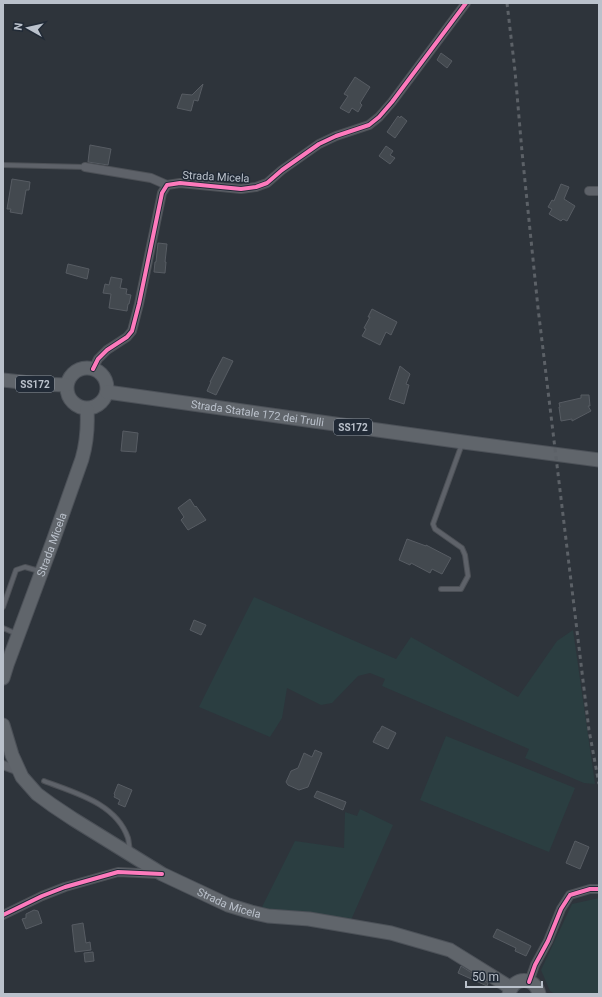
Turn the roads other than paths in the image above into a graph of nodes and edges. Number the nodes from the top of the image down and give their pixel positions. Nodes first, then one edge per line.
1 (466, 3) edge
2 (3, 165) edge
3 (85, 167) joint
4 (168, 184) junction
5 (589, 190) dead end
6 (599, 191) edge
7 (93, 368) junction
8 (3, 380) edge
9 (66, 385) junction
10 (107, 392) junction
11 (87, 409) junction
12 (462, 442) junction
13 (599, 460) edge
14 (42, 572) junction
15 (441, 589) dead end
16 (3, 607) edge
17 (3, 628) edge
18 (18, 634) junction
19 (3, 678) edge
20 (3, 725) edge
21 (3, 765) edge
22 (19, 771) junction
23 (44, 781) dead end
24 (131, 855) junction
25 (162, 874) junction
26 (599, 890) edge
27 (3, 915) edge
28 (529, 982) junction
29 (510, 991) edge
30 (539, 994) edge

1 - 4 street, Strada Micela
2 - 3 lane
3 - 4 street, Strada Micela
4 - 7 street, Strada Micela
5 - 6 street
7 - 9 main road, SS172
7 - 10 main road
8 - 9 main road, SS172
9 - 11 main road, SS172
10 - 11 main road
10 - 12 main road, Strada Statale 172 dei Trulli / SS172
11 - 14 main road, Strada Micela
12 - 13 main road, Strada Statale 172 dei Trulli / SS172
12 - 15 lane
14 - 16 lane
14 - 18 main road, Strada Micela
17 - 18 lane
18 - 19 main road, Strada Micela
20 - 22 main road, Strada Micela
21 - 22 street
22 - 24 main road, Strada Micela
23 - 24 lane
24 - 25 main road, Strada Micela
25 - 27 street
25 - 29 main road, Strada Micela
26 - 28 street
28 - 29 main road
28 - 30 main road

